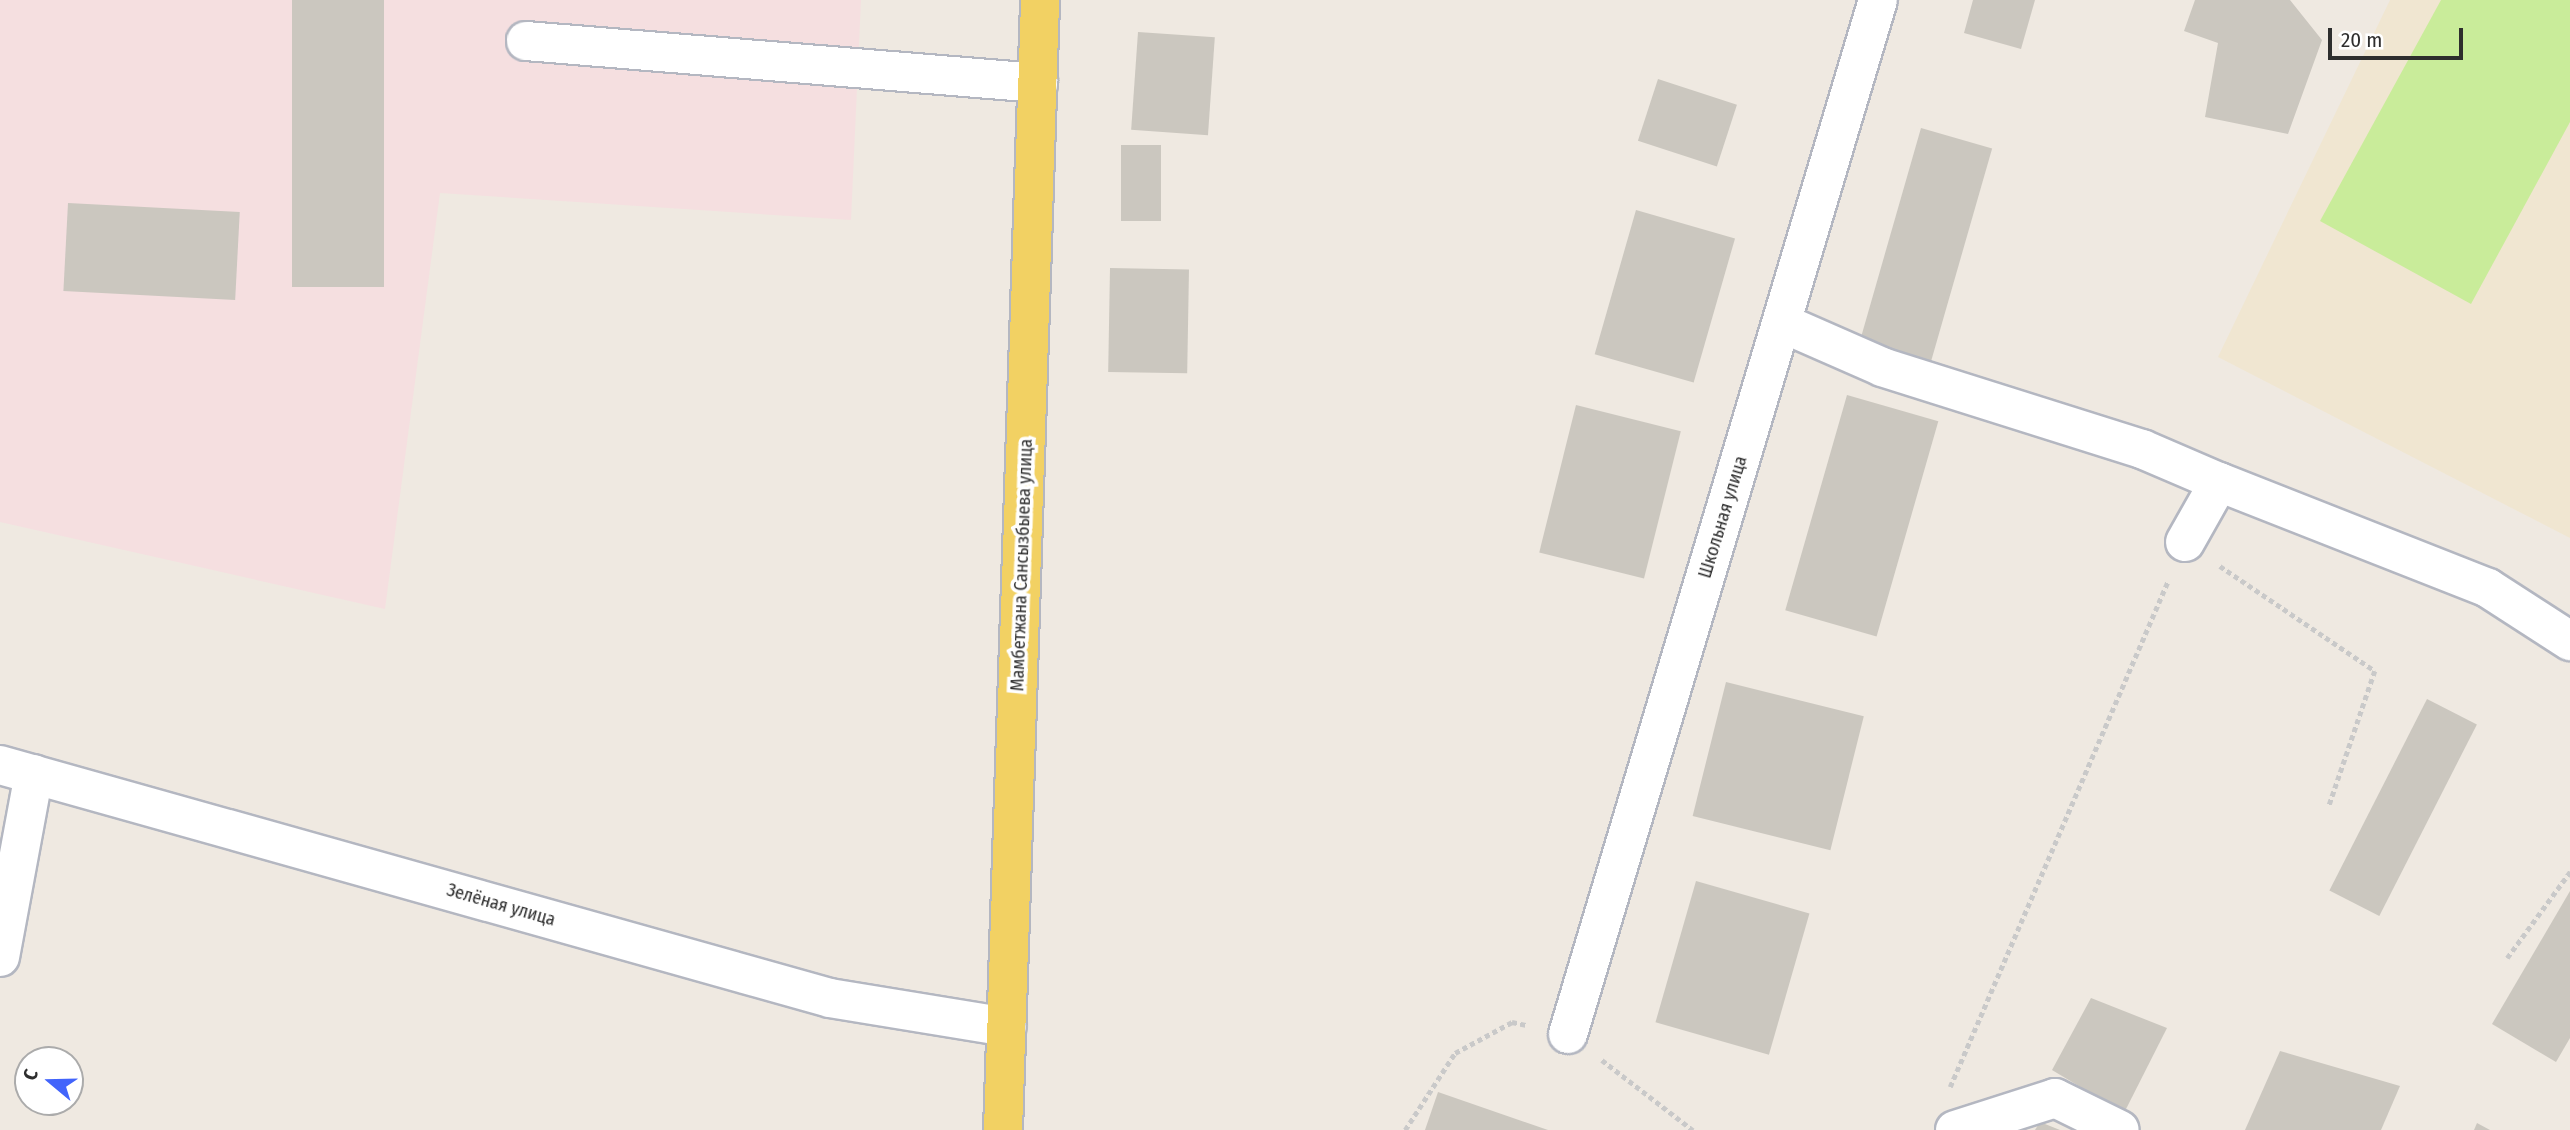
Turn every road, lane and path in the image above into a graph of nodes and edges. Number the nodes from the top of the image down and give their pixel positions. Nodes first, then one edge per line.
1 (1040, 0) edge
2 (1878, 0) edge
3 (526, 41) dead end
4 (1038, 83) junction
5 (1782, 323) junction
6 (2220, 482) junction
7 (2185, 542) junction
8 (2570, 641) edge
9 (17, 769) edge
10 (2329, 806) dead end
11 (2570, 872) edge
12 (0, 957) edge
13 (2507, 958) dead end
14 (1007, 1027) junction
15 (1568, 1034) junction
16 (1948, 1092) dead end
17 (1003, 1130) edge
18 (1405, 1130) edge
19 (1693, 1130) edge
20 (1955, 1130) edge
21 (2120, 1130) edge

1 - 4 main road, Мамбетжана Сансызбыева улица
2 - 5 street, Школьная улица
3 - 4 street
4 - 14 main road, Мамбетжана Сансызбыева улица
5 - 6 street
5 - 15 street, Школьная улица
6 - 7 street
6 - 8 street
7 - 10 path
7 - 16 path
9 - 12 street
9 - 14 street, Зелёная улица
11 - 13 path
14 - 17 main road, Мамбетжана Сансызбыева улица
15 - 18 path
15 - 19 path
20 - 21 street

